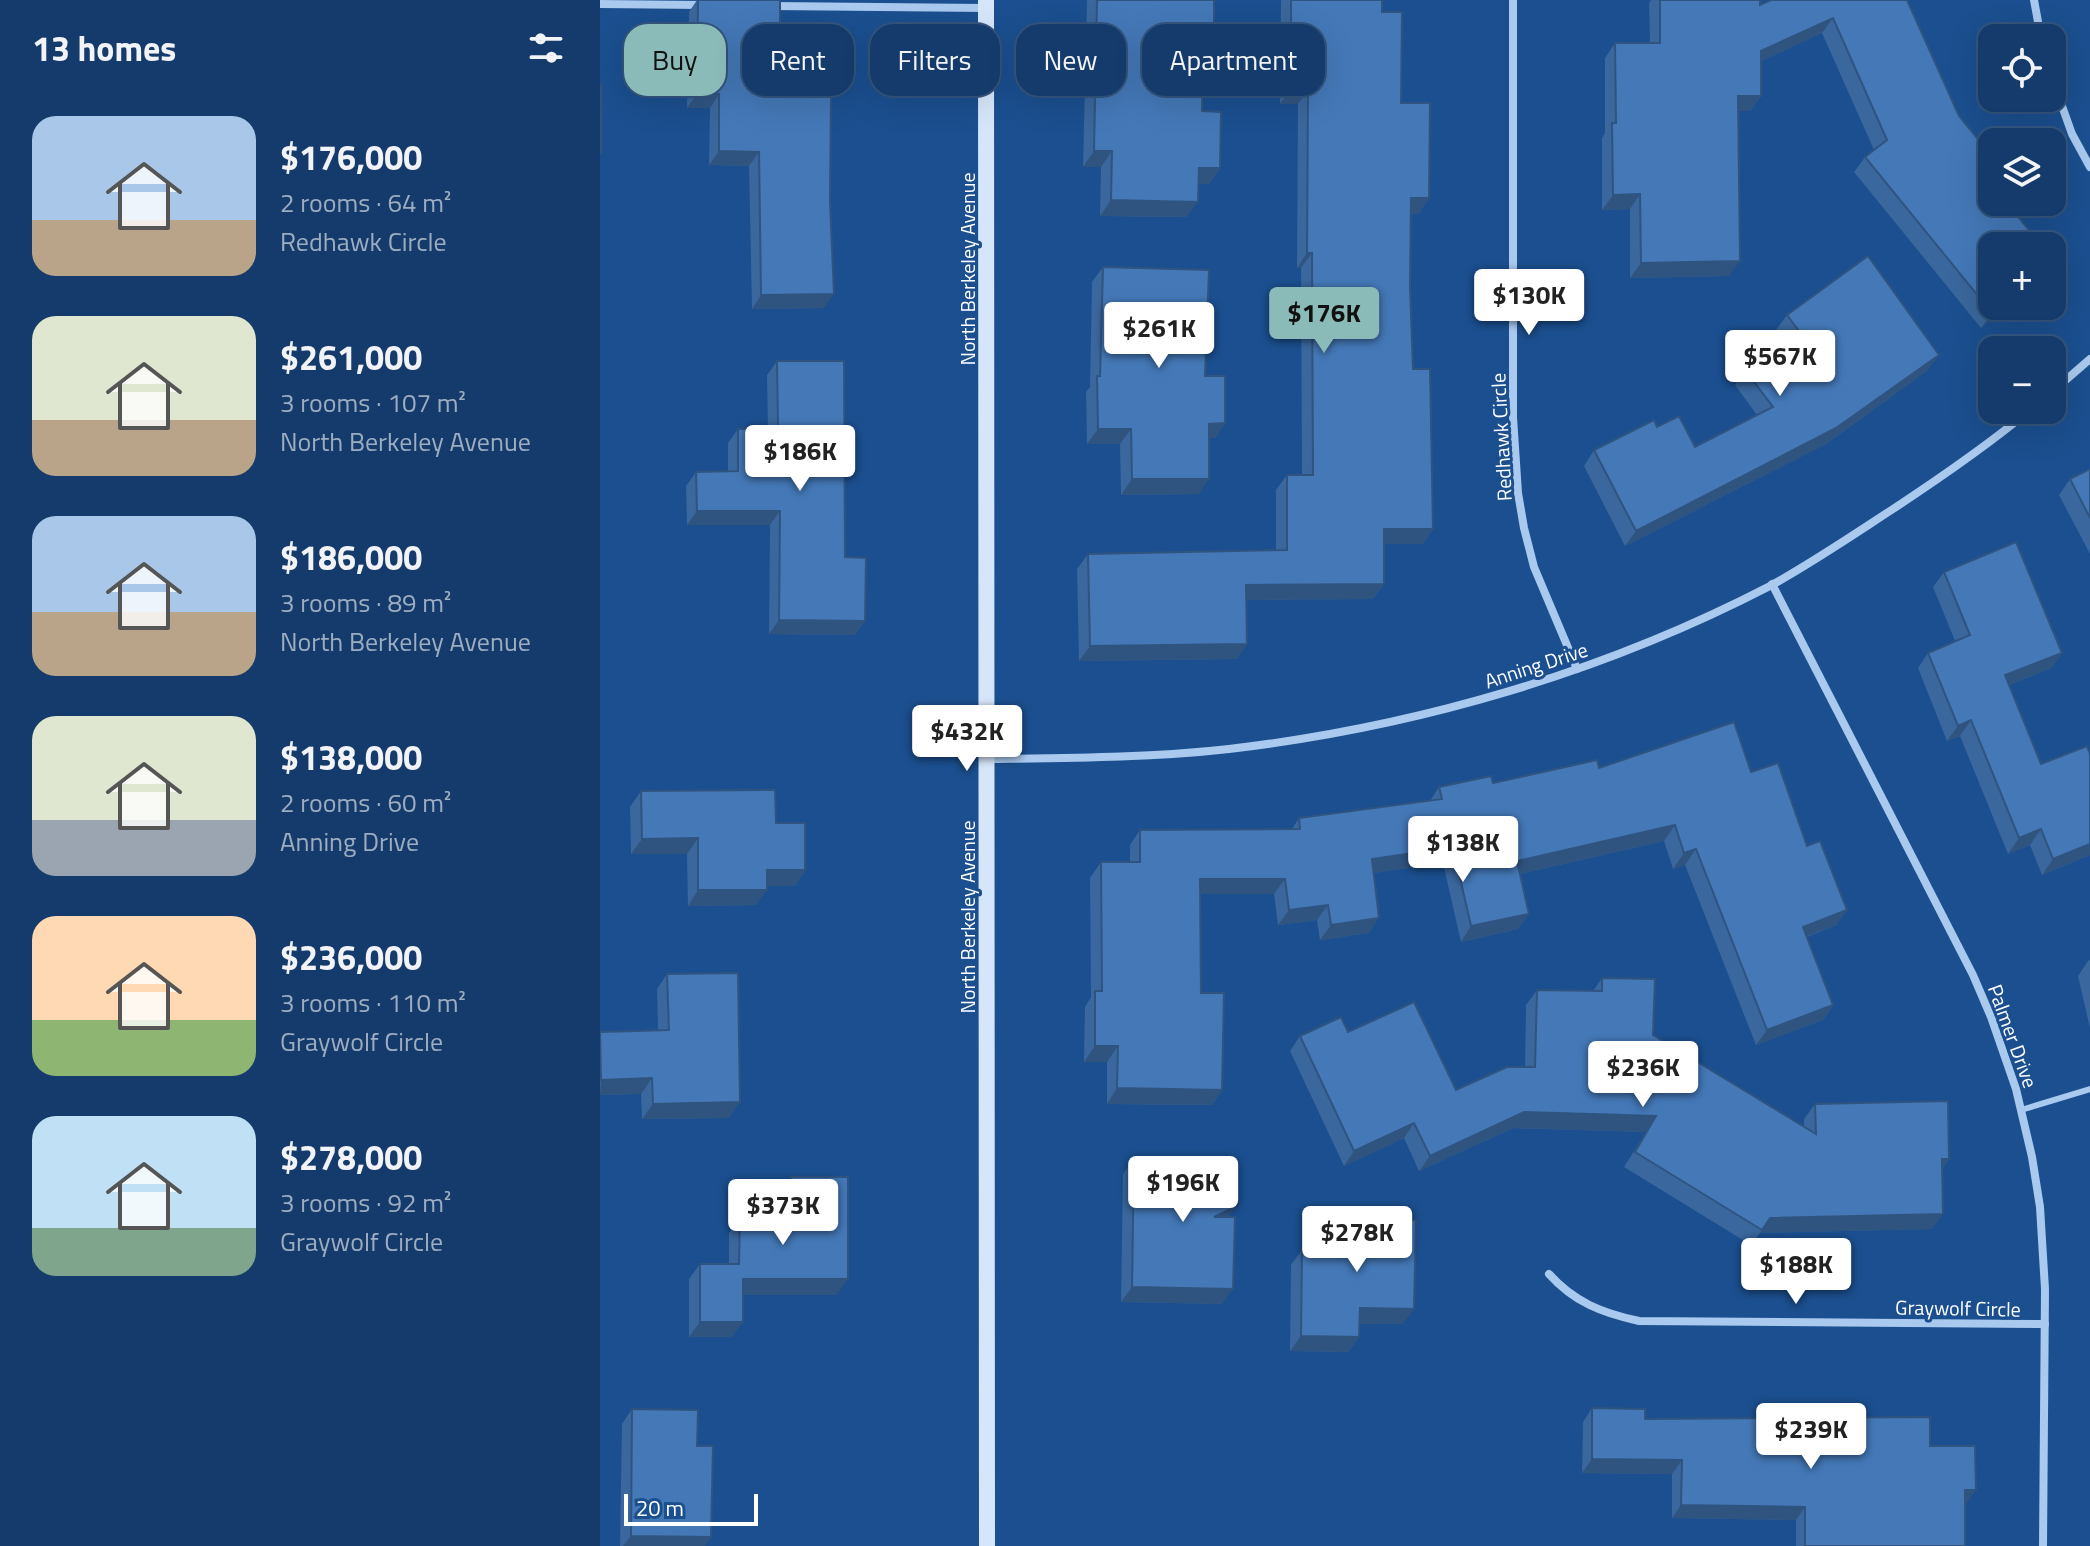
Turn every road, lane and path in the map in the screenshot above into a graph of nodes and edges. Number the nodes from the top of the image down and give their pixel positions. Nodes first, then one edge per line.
1 (1513, 0) edge
2 (2034, 0) edge
3 (600, 4) edge
4 (986, 4) edge
5 (708, 5) edge
6 (755, 5) edge
7 (2038, 24) edge
8 (2064, 112) edge
9 (2090, 167) edge
10 (2090, 359) edge
11 (2066, 380) edge
12 (2011, 424) edge
13 (1772, 584) junction
14 (1577, 669) junction
15 (987, 759) junction
16 (2090, 1089) edge
17 (2021, 1110) junction
18 (1549, 1274) dead end
19 (2045, 1324) junction
20 (987, 1546) edge
21 (2043, 1546) edge

1 - 14 street, Redhawk Circle
2 - 7 street
3 - 5 street
4 - 6 street
4 - 15 street, North Berkeley Avenue
8 - 9 street
10 - 11 street
12 - 13 street, Anning Drive
13 - 14 street, Anning Drive
13 - 17 street, Palmer Drive
14 - 15 street, Anning Drive
15 - 20 street, North Berkeley Avenue
16 - 17 lane
17 - 19 street, Palmer Drive
18 - 19 street, Graywolf Circle
19 - 21 street, Palmer Drive

